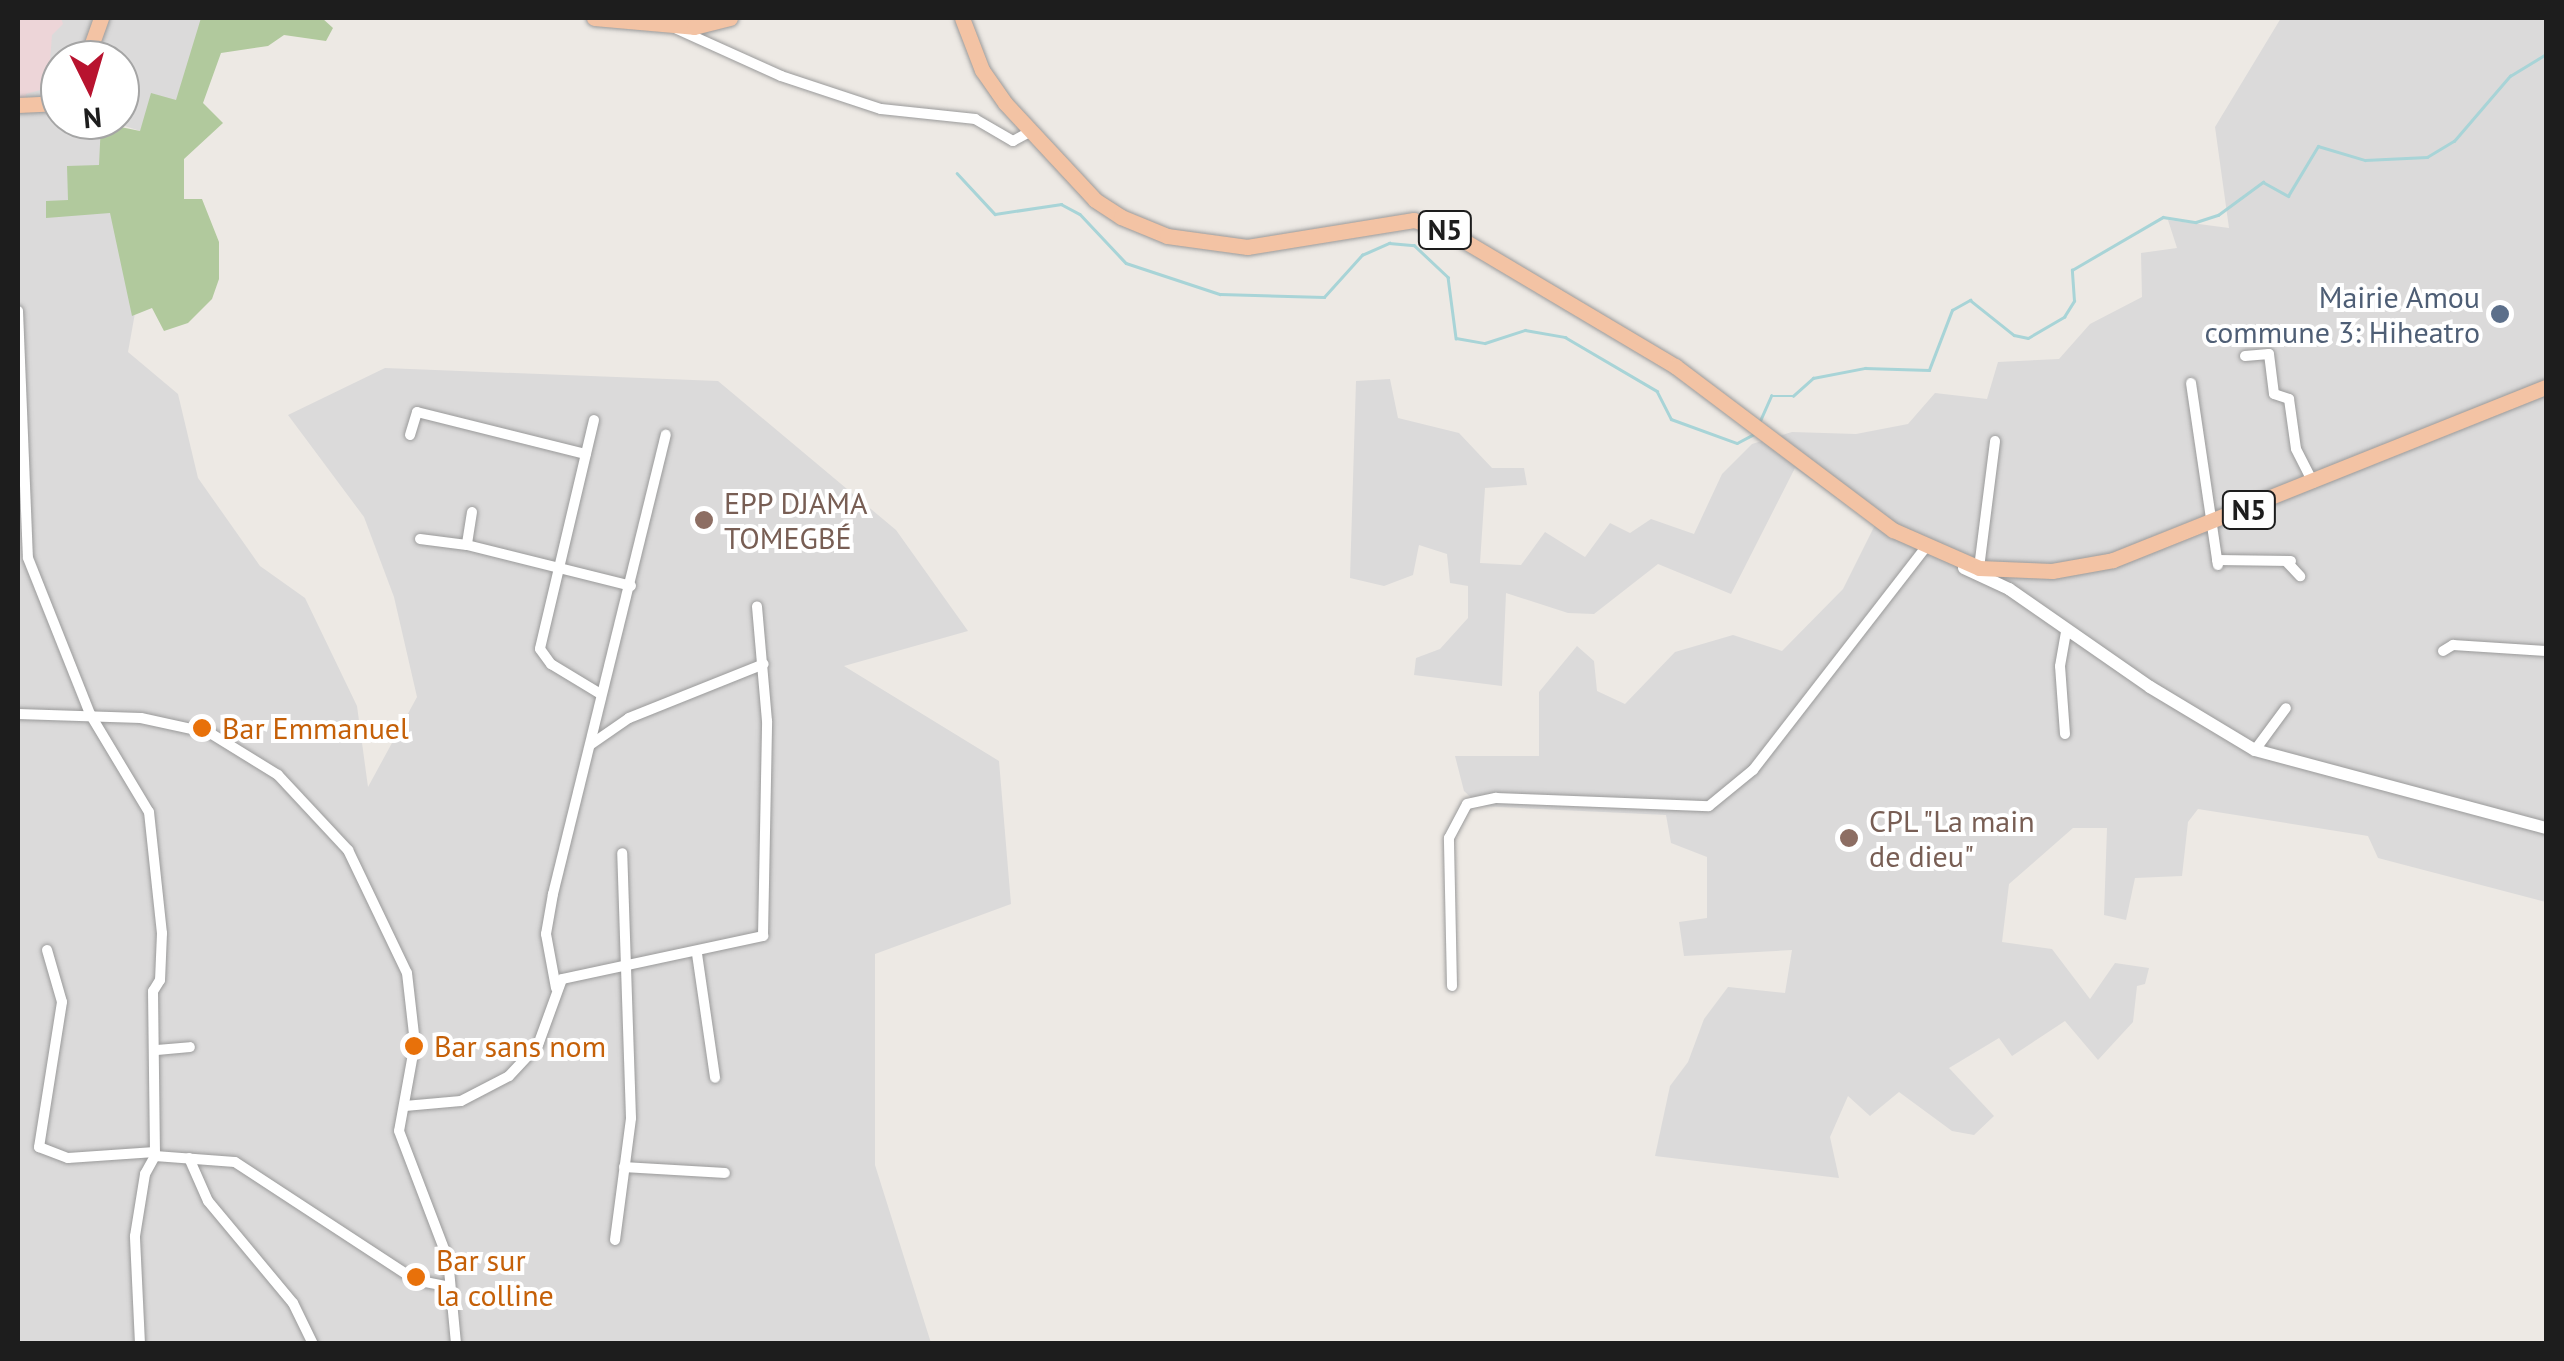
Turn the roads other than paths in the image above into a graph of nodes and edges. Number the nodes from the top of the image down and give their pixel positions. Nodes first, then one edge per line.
1 (594, 18) edge
2 (730, 18) edge
3 (962, 18) edge
4 (672, 26) junction
5 (1030, 132) junction
6 (18, 311) edge
7 (2245, 356) dead end
8 (2191, 383) dead end
9 (2546, 388) edge
10 (594, 420) dead end
11 (410, 435) dead end
12 (666, 435) dead end
13 (1995, 441) dead end
14 (19, 444) edge
15 (586, 454) junction
16 (2314, 484) junction
17 (472, 512) dead end
18 (2210, 525) junction
19 (420, 539) dead end
20 (467, 545) junction
21 (1933, 552) junction
22 (558, 568) junction
23 (1979, 568) junction
24 (2300, 576) dead end
25 (630, 586) junction
26 (757, 606) dead end
27 (2066, 631) junction
28 (2442, 651) dead end
29 (2546, 651) edge
30 (764, 664) junction
31 (600, 693) junction
32 (2286, 708) dead end
33 (18, 714) edge
34 (90, 714) junction
35 (2065, 734) dead end
36 (590, 746) junction
37 (2256, 750) junction
38 (2546, 828) edge
39 (622, 853) dead end
40 (47, 950) dead end
41 (697, 954) junction
42 (625, 965) junction
43 (1452, 986) dead end
44 (557, 990) junction
45 (190, 1047) dead end
46 (156, 1050) junction
47 (715, 1078) dead end
48 (405, 1106) junction
49 (155, 1154) junction
50 (190, 1158) junction
51 (624, 1167) junction
52 (725, 1173) dead end
53 (615, 1240) dead end
54 (446, 1286) junction
55 (140, 1344) edge
56 (313, 1344) edge
57 (456, 1344) edge

1 - 4 main road
2 - 4 main road
3 - 5 main road, N5
4 - 5 street
5 - 21 main road, N5
6 - 14 street
7 - 16 street
8 - 18 street
9 - 16 main road, N5
10 - 15 street
11 - 15 street
12 - 25 street
13 - 23 street
14 - 34 street
15 - 22 street
16 - 18 main road, N5
17 - 20 street
18 - 23 main road, N5
18 - 24 street
19 - 20 street
20 - 22 street
21 - 23 main road, N5
21 - 27 street
21 - 43 street
22 - 25 street
22 - 31 street
25 - 31 street
26 - 30 street
27 - 35 street
27 - 37 street
28 - 29 street
30 - 36 street
30 - 41 street
31 - 36 street
32 - 37 street
33 - 34 street
34 - 46 street
34 - 48 street
36 - 44 street
37 - 38 street
39 - 42 street
40 - 49 street
41 - 42 street
41 - 47 street
42 - 44 street
42 - 51 street
44 - 48 street
45 - 46 street
46 - 49 street
48 - 54 street
49 - 50 street
49 - 55 street
50 - 54 street
50 - 56 street
51 - 52 street
51 - 53 street
54 - 57 street

